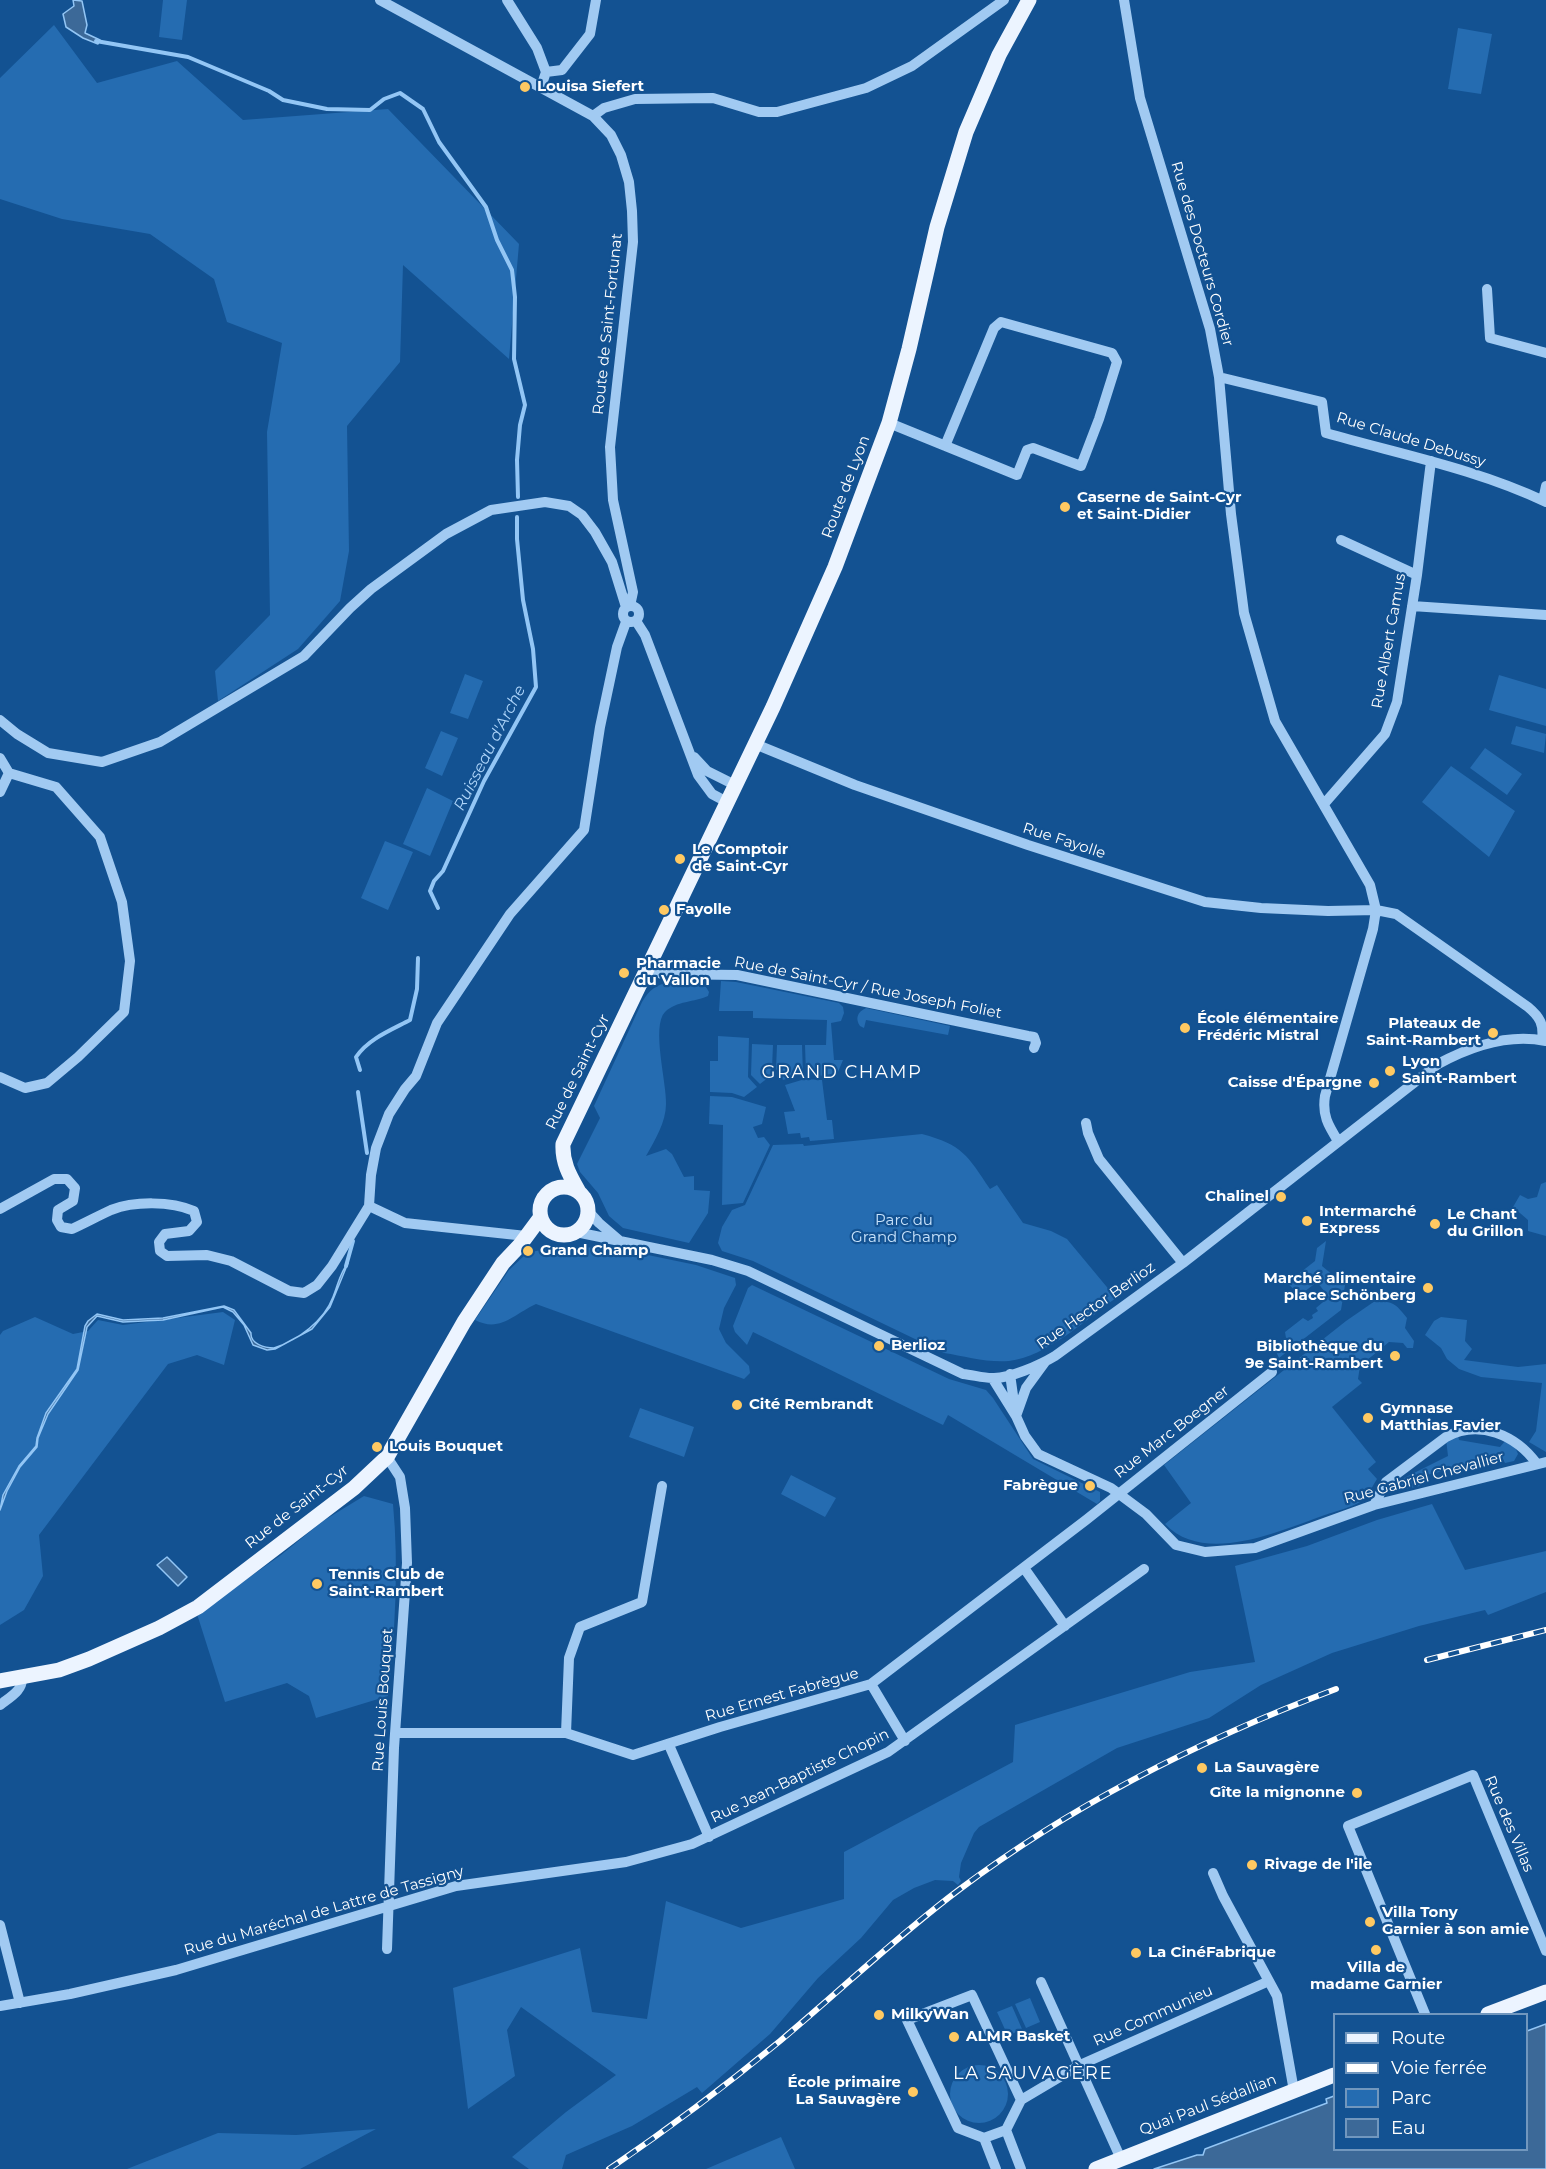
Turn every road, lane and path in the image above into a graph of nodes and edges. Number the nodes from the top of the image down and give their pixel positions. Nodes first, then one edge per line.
1 (380, 0) edge
2 (507, 0) edge
3 (596, 0) edge
4 (1004, 0) edge
5 (1029, 0) edge
6 (1124, 0) edge
7 (546, 72) junction
8 (541, 87) junction
9 (594, 116) junction
10 (1487, 290) dead end
11 (1546, 353) edge
12 (1219, 377) junction
13 (889, 423) junction
14 (945, 446) junction
15 (1431, 461) junction
16 (1546, 486) edge
17 (1544, 501) edge
18 (1341, 540) dead end
19 (1417, 574) junction
20 (628, 606) junction
21 (1412, 606) junction
22 (1546, 615) edge
23 (631, 621) junction
24 (0, 720) edge
25 (755, 744) junction
26 (692, 755) junction
27 (0, 758) edge
28 (9, 773) junction
29 (735, 785) junction
30 (0, 792) edge
31 (727, 802) junction
32 (1324, 804) junction
33 (1376, 910) junction
34 (649, 970) junction
35 (1544, 1040) edge
36 (1034, 1048) dead end
37 (0, 1077) edge
38 (1086, 1123) dead end
39 (1338, 1141) junction
40 (562, 1158) junction
41 (551, 1190) junction
42 (579, 1192) junction
43 (369, 1206) junction
44 (0, 1209) edge
45 (588, 1211) junction
46 (540, 1218) junction
47 (576, 1232) junction
48 (554, 1234) junction
49 (523, 1241) junction
50 (620, 1241) junction
51 (1183, 1263) junction
52 (1046, 1361) junction
53 (1272, 1372) dead end
54 (1010, 1374) junction
55 (993, 1378) junction
56 (1016, 1416) junction
57 (387, 1457) junction
58 (1541, 1463) edge
59 (662, 1486) dead end
60 (1118, 1493) junction
61 (1374, 1505) junction
62 (1024, 1568) junction
63 (1144, 1569) dead end
64 (1065, 1626) junction
65 (22, 1677) junction
66 (0, 1681) edge
67 (871, 1684) junction
68 (0, 1705) edge
69 (395, 1733) junction
70 (566, 1733) junction
71 (905, 1741) junction
72 (669, 1745) junction
73 (709, 1837) junction
74 (693, 1844) joint
75 (1213, 1873) dead end
76 (388, 1908) junction
77 (0, 1925) edge
78 (387, 1949) dead end
79 (1546, 1951) edge
80 (1269, 1981) junction
81 (1041, 1982) dead end
82 (1546, 1992) edge
83 (20, 2003) junction
84 (0, 2006) edge
85 (1425, 2013) edge
86 (1491, 2013) edge
87 (1080, 2065) junction
88 (1333, 2076) edge
89 (1294, 2091) junction
90 (1021, 2100) junction
91 (1006, 2130) junction
92 (984, 2138) junction
93 (1121, 2159) junction
94 (996, 2169) edge
95 (1021, 2169) edge
96 (1096, 2169) edge

1 - 8 street, Route de Saint-Fortunat
2 - 7 street
3 - 7 street
4 - 9 street
5 - 13 main road, Route de Lyon
6 - 12 street, Rue des Docteurs Cordier
7 - 8 street
8 - 9 street, Route de Saint-Fortunat
9 - 20 street, Route de Saint-Fortunat
10 - 11 street
12 - 15 street, Rue Claude Debussy
12 - 32 street, Rue des Docteurs Cordier
13 - 14 street
13 - 25 main road, Route de Lyon
14 - 14 street
15 - 17 street, Rue Claude Debussy
15 - 19 street, Rue Albert Camus
16 - 17 street
18 - 19 street
19 - 21 street, Rue Albert Camus
20 - 23 street
20 - 24 street
21 - 22 street
21 - 32 street, Rue Albert Camus
23 - 26 street
23 - 43 street
25 - 29 main road, Route de Lyon
25 - 33 street, Rue Fayolle
26 - 29 street
26 - 31 street
27 - 28 street
28 - 30 street
28 - 37 street
29 - 31 main road, Route de Lyon
31 - 34 main road, Route de Lyon
32 - 33 street, Rue des Docteurs Cordier
33 - 35 street
33 - 39 street
34 - 36 street, Rue de Saint-Cyr / Rue Joseph Foliet
34 - 40 main road, Rue de Saint-Cyr
35 - 39 street, Rue Hector Berlioz
38 - 51 street
39 - 51 street, Rue Hector Berlioz
40 - 41 main road
40 - 42 main road
41 - 42 main road
41 - 46 main road
42 - 45 main road
43 - 44 street
43 - 49 street
45 - 47 main road
45 - 50 street, Rue Hector Berlioz
46 - 48 main road
46 - 49 main road, Rue de Saint-Cyr
47 - 48 main road
47 - 50 street, Rue Hector Berlioz
48 - 49 main road
49 - 57 main road, Rue de Saint-Cyr
50 - 55 street, Rue Hector Berlioz
51 - 52 street, Rue Hector Berlioz
52 - 54 street, Rue Hector Berlioz
52 - 56 street
53 - 60 street, Rue Marc Boegner
54 - 55 street, Rue Hector Berlioz
54 - 56 street, Rue Gabriel Chevallier
55 - 56 street, Rue Gabriel Chevallier
56 - 60 street, Rue Gabriel Chevallier
57 - 65 main road, Rue de Saint-Cyr
57 - 69 street, Rue Louis Bouquet
58 - 61 street, Rue Gabriel Chevallier
58 - 61 street
59 - 70 street
60 - 61 street, Rue Gabriel Chevallier
60 - 62 street, Rue Ernest Fabrègue
62 - 64 street
62 - 67 street, Rue Ernest Fabrègue
63 - 64 street, Rue Jean-Baptiste Chopin
64 - 71 street, Rue Jean-Baptiste Chopin
65 - 66 main road, Rue de Saint-Cyr
65 - 68 street
67 - 71 street, Rue Jean-Baptiste Chopin
67 - 72 street, Rue Ernest Fabrègue
69 - 70 street, Rue Ernest Fabrègue
69 - 76 street, Rue Louis Bouquet
70 - 72 street, Rue Ernest Fabrègue
71 - 73 street, Rue Jean-Baptiste Chopin
72 - 73 street, Rue Jean-Baptiste Chopin
73 - 74 street, Rue Jean-Baptiste Chopin
74 - 76 street, Rue du Maréchal de Lattre de Tassigny
75 - 80 street
76 - 78 street, Rue Louis Bouquet
76 - 83 street, Rue du Maréchal de Lattre de Tassigny
77 - 83 street
79 - 85 street, Rue des Villas
80 - 87 street, Rue Communieu
80 - 89 street
81 - 87 street
82 - 86 main road
83 - 84 street, Rue du Maréchal de Lattre de Tassigny
87 - 90 street, Rue Communieu
87 - 93 street
88 - 89 main road, Quai Paul Sédallian
89 - 93 main road, Quai Paul Sédallian
90 - 91 street
90 - 92 street
91 - 92 street
91 - 95 street
92 - 94 street
93 - 96 main road, Quai Paul Sédallian

